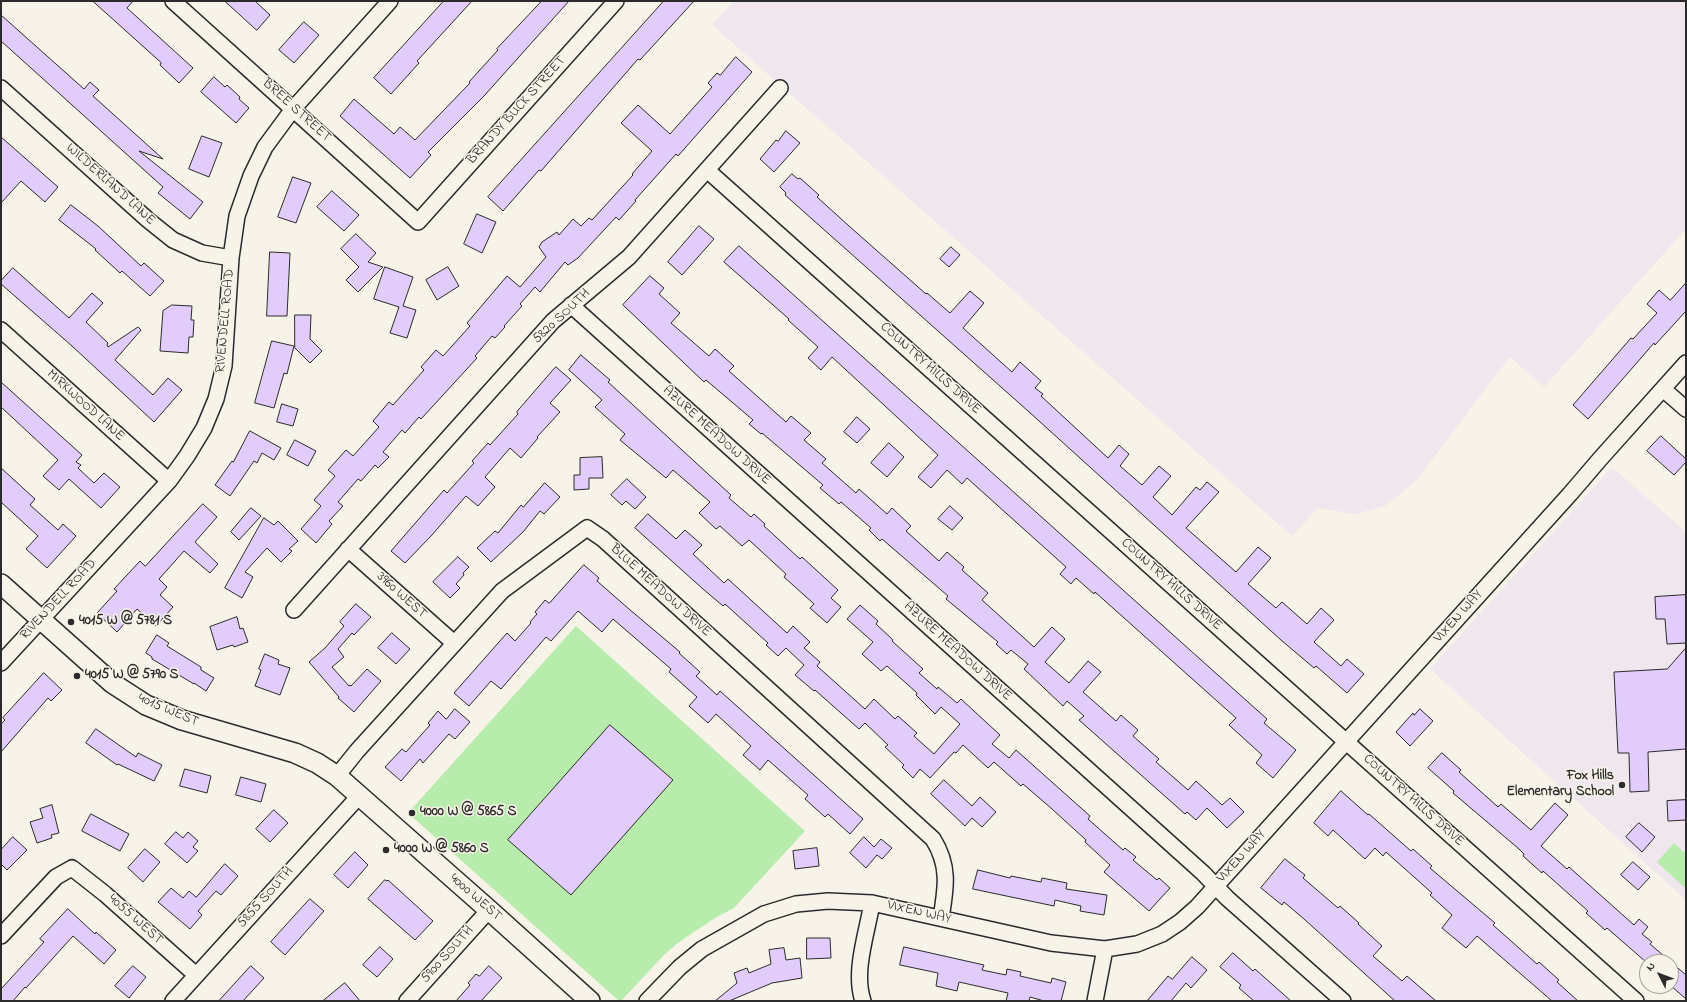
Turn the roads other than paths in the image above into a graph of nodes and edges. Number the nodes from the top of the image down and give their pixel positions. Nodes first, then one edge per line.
1 (173, 1) edge
2 (390, 1) edge
3 (616, 1) edge
4 (1, 88) edge
5 (780, 88) dead end
6 (293, 109) junction
7 (707, 170) junction
8 (418, 222) joint
9 (231, 258) junction
10 (571, 305) junction
11 (1, 330) edge
12 (1686, 363) edge
13 (1663, 389) junction
14 (1686, 409) edge
15 (169, 481) junction
16 (348, 550) junction
17 (1, 584) edge
18 (294, 610) dead end
19 (40, 620) junction
20 (454, 643) junction
21 (1, 663) edge
22 (1346, 741) junction
23 (337, 776) junction
24 (360, 796) junction
25 (1216, 886) junction
26 (872, 903) junction
27 (489, 910) junction
28 (941, 918) junction
29 (1, 936) edge
30 (1105, 949) junction
31 (196, 975) junction
32 (1339, 1000) edge
33 (173, 1001) edge
34 (407, 1001) edge
35 (590, 1001) edge
36 (647, 1001) edge
37 (863, 1001) edge
38 (1095, 1001) edge
39 (1636, 1001) edge

1 - 6 street, BREE STREET
2 - 6 street, RIVENDELL ROAD
3 - 8 street, BRANDY BUCK STREET
4 - 9 street, WILDERLAND LANE
5 - 7 street, 5820 SOUTH
6 - 8 street, BREE STREET
6 - 9 street, RIVENDELL ROAD
7 - 10 street, 5820 SOUTH
7 - 22 street, COUNTRY HILLS DRIVE
9 - 15 street, RIVENDELL ROAD
10 - 16 street, 5820 SOUTH
10 - 25 street, AZURE MEADOW DRIVE
11 - 15 street, MIRKWOOD LANE
12 - 13 street, VIXEN WAY
13 - 14 street
13 - 22 street, VIXEN WAY
15 - 19 street, RIVENDELL ROAD
16 - 18 street, 5820 SOUTH
16 - 20 street, 3960 WEST
17 - 19 street, 4015 WEST
19 - 21 street, RIVENDELL ROAD
19 - 23 street, 4015 WEST
20 - 23 street, BLUE MEADOW DRIVE
20 - 28 street, BLUE MEADOW DRIVE
22 - 25 street, VIXEN WAY
22 - 39 street, COUNTRY HILLS DRIVE
23 - 24 street, 4015 WEST
24 - 27 street, 4000 WEST
24 - 31 street, 5855 SOUTH
25 - 30 street, VIXEN WAY
25 - 32 street, AZURE MEADOW DRIVE
26 - 28 street, VIXEN WAY
26 - 36 street, VIXEN WAY
26 - 37 street
27 - 34 street, 5900 SOUTH
27 - 35 street, 4000 WEST
28 - 30 street, VIXEN WAY
29 - 31 street, 4055 WEST
30 - 38 street
31 - 33 street, 5855 SOUTH

